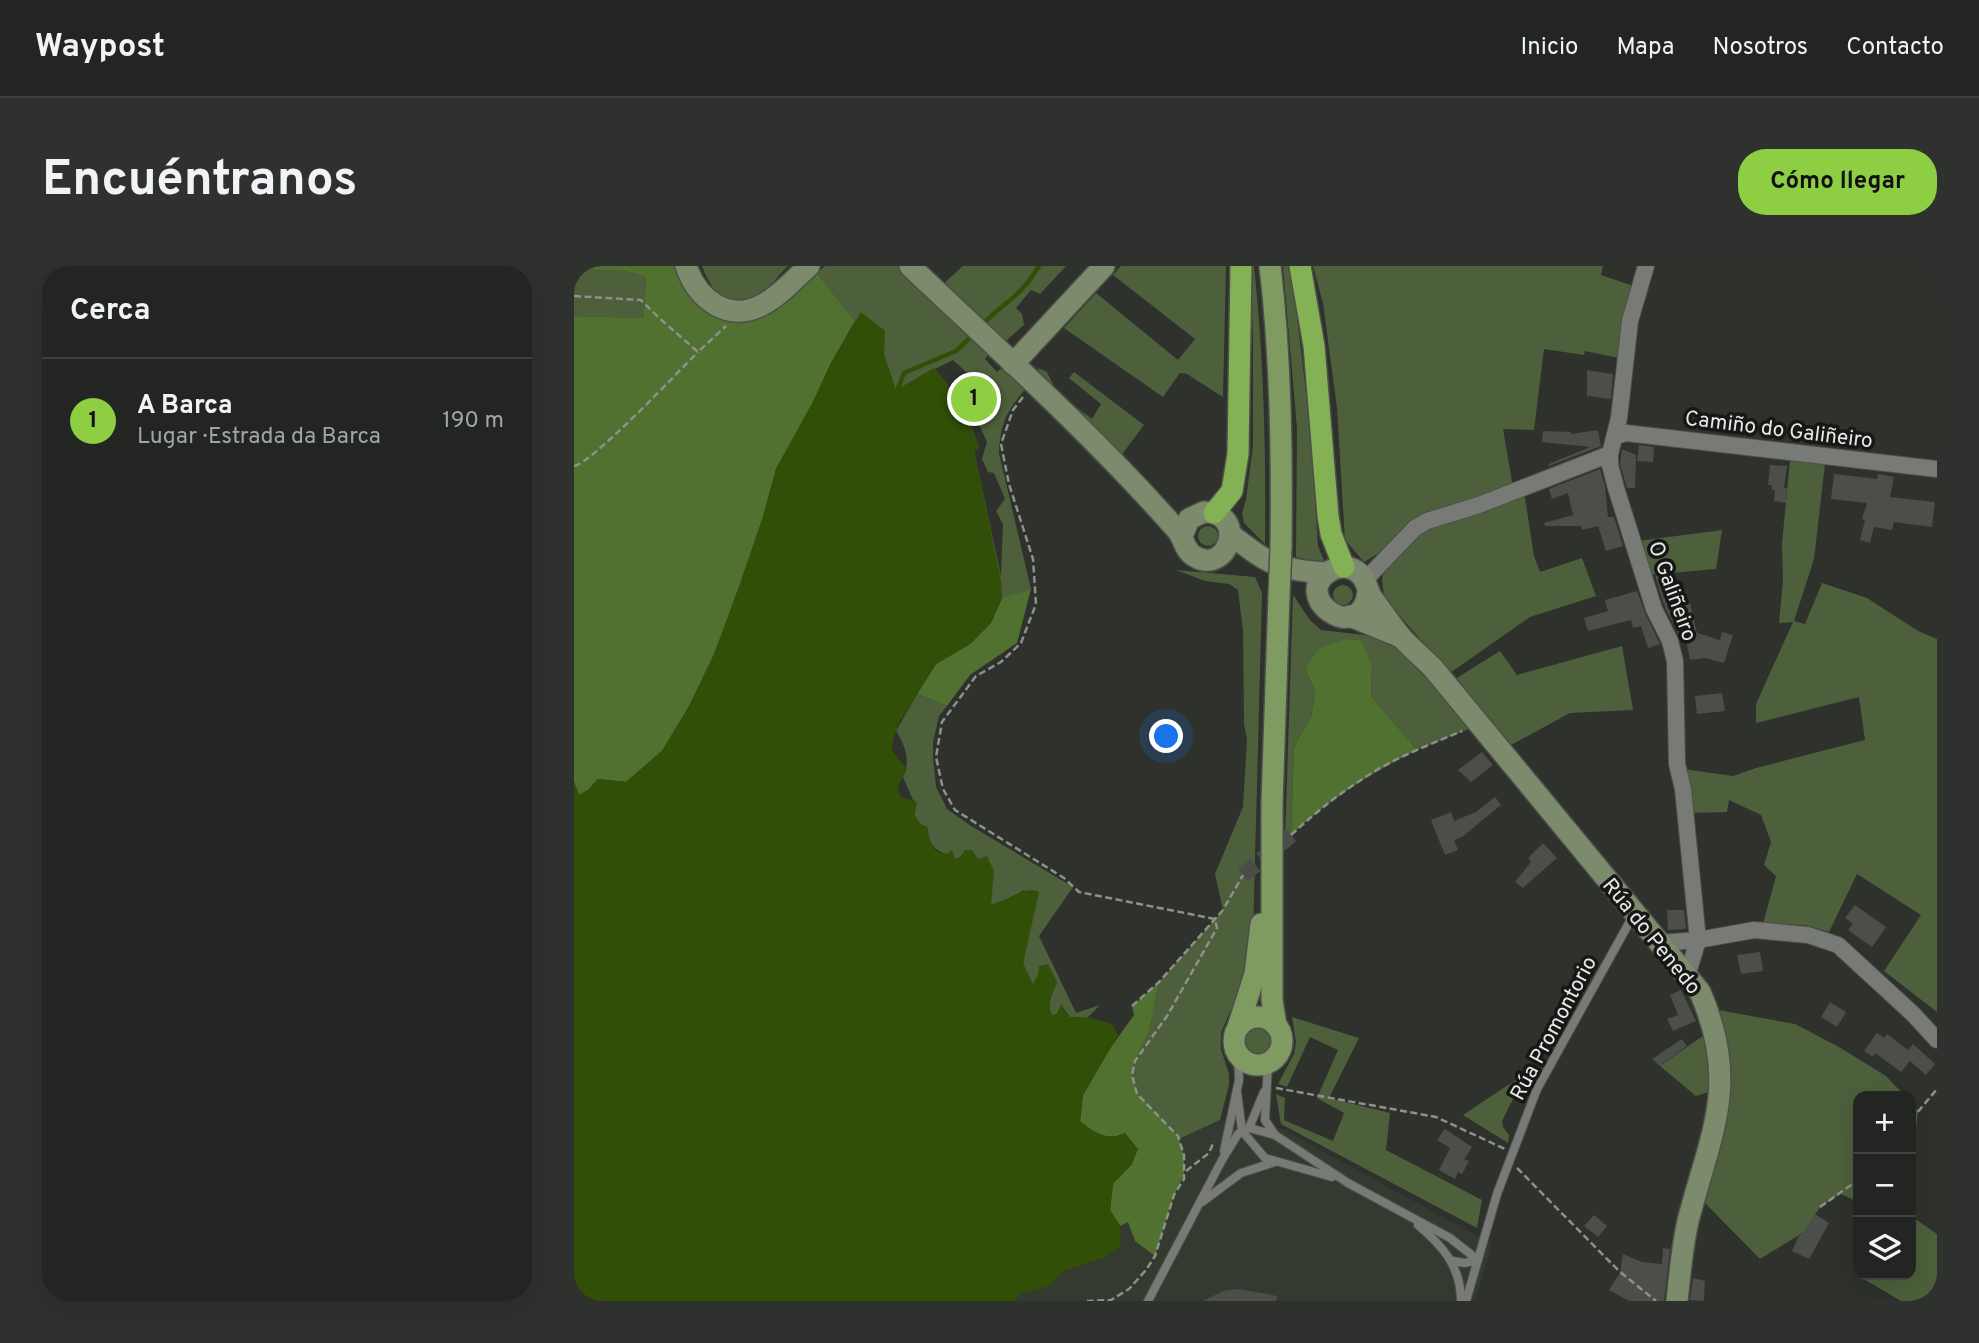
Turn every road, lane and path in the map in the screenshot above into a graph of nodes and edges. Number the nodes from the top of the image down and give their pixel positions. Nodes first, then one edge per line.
1 (686, 266) edge
2 (809, 266) edge
3 (910, 266) edge
4 (1104, 266) edge
5 (1241, 266) edge
6 (1270, 266) edge
7 (1300, 266) edge
8 (1646, 266) edge
9 (574, 296) edge
10 (733, 311) junction
11 (698, 352) junction
12 (1013, 364) junction
13 (1033, 384) junction
14 (1616, 436) junction
15 (1610, 454) junction
16 (574, 466) edge
17 (1937, 469) edge
18 (1143, 492) junction
19 (1204, 514) junction
20 (1230, 534) junction
21 (1182, 536) junction
22 (1273, 554) junction
23 (1216, 558) junction
24 (1336, 570) junction
25 (1290, 571) junction
26 (1367, 586) junction
27 (1318, 596) junction
28 (1350, 616) junction
29 (1401, 637) junction
30 (1478, 725) junction
31 (1272, 803) junction
32 (1291, 835) tunnel mouth
33 (1243, 875) tunnel mouth
34 (1634, 914) junction
35 (1216, 919) junction
36 (1698, 940) junction
37 (1659, 943) junction
38 (1687, 976) junction
39 (1132, 1006) dead end
40 (1276, 1026) junction
41 (1238, 1027) junction
42 (1937, 1040) edge
43 (1238, 1055) junction
44 (1268, 1063) junction
45 (1266, 1087) junction
46 (1937, 1089) edge
47 (1237, 1092) junction
48 (1916, 1114) edge
49 (1230, 1123) junction
50 (1245, 1130) junction
51 (1275, 1135) junction
52 (1511, 1157) junction
53 (1222, 1160) junction
54 (1276, 1161) junction
55 (1186, 1171) junction
56 (1348, 1183) junction
57 (1853, 1184) edge
58 (1197, 1207) junction
59 (1820, 1208) dead end
60 (1402, 1212) junction
61 (1478, 1260) junction
62 (1453, 1261) junction
63 (1087, 1301) edge
64 (1148, 1301) edge
65 (1461, 1301) edge
66 (1466, 1301) edge
67 (1656, 1301) edge
68 (1677, 1301) edge

1 - 10 street
2 - 10 street
3 - 12 street
4 - 12 street
5 - 19 highway
6 - 22 main road
7 - 24 highway
8 - 14 street, O Galiñeiro
9 - 11 path
10 - 11 path
11 - 16 path
12 - 13 street
13 - 18 street
13 - 35 path
14 - 15 street, O Galiñeiro
14 - 17 street, Camiño do Galiñeiro
15 - 26 street
15 - 36 street, O Galiñeiro
18 - 19 street
18 - 21 street
19 - 20 street
19 - 21 street
20 - 22 street
20 - 23 street
21 - 23 street
22 - 23 street
22 - 25 street
22 - 31 main road, bridge
24 - 25 street
24 - 26 street
24 - 27 street
25 - 27 street
26 - 28 street
26 - 29 street, Rúa do Penedo
27 - 28 street
28 - 29 street, Rúa do Penedo
29 - 30 street, Rúa do Penedo
30 - 32 path
30 - 34 street, Rúa do Penedo
31 - 40 main road
31 - 41 main road
33 - 35 path
34 - 37 street, Rúa do Penedo
34 - 52 lane, Rúa Promontorio
35 - 39 path
35 - 55 path
36 - 37 street
36 - 38 street, O Galiñeiro
36 - 42 street
37 - 38 street, Rúa do Penedo
38 - 68 street, Rúa do Penedo
40 - 41 main road
40 - 44 main road
41 - 43 main road
43 - 44 main road
43 - 47 lane
44 - 45 lane
45 - 50 lane
45 - 51 lane
45 - 52 path
46 - 48 path
47 - 49 lane
47 - 50 lane
49 - 53 lane
49 - 55 path
50 - 51 lane
50 - 53 lane
50 - 54 lane
51 - 56 lane
52 - 61 lane, Rúa Promontorio
52 - 67 path
53 - 58 lane
54 - 56 lane
54 - 58 lane
55 - 63 path
56 - 60 lane
57 - 59 path
58 - 64 lane
60 - 61 lane
60 - 62 lane
61 - 62 lane
61 - 66 lane, Rúa Promontorio
62 - 65 lane

